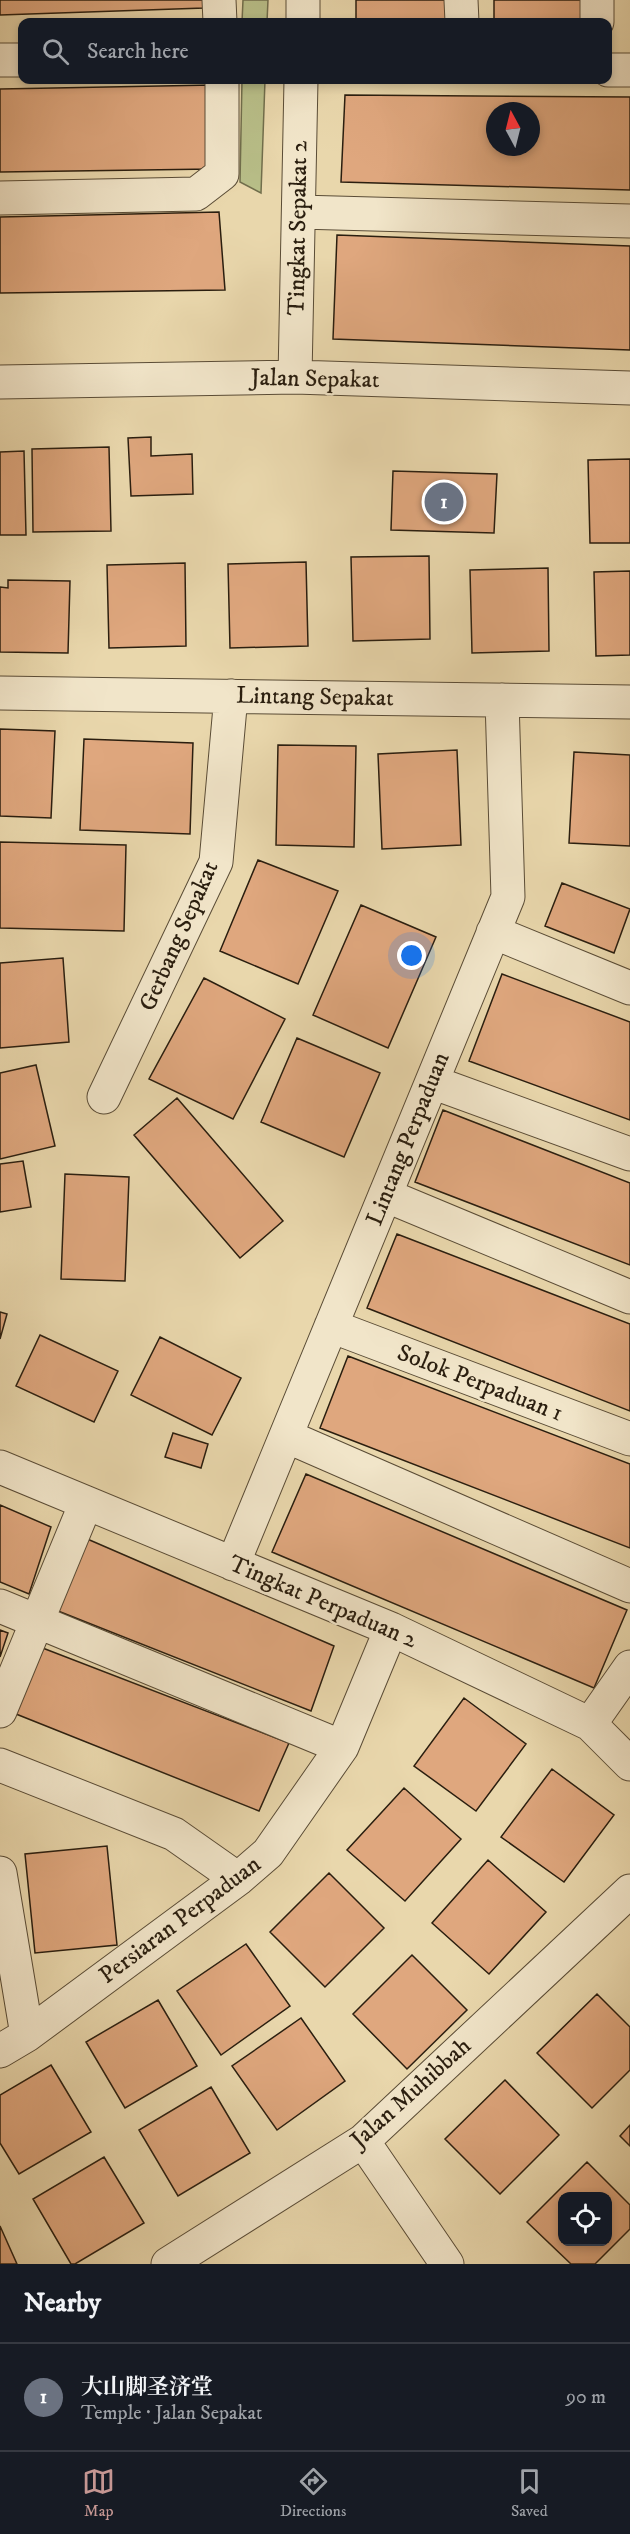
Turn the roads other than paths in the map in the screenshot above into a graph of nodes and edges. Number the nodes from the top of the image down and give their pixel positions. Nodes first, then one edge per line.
1 (219, 0) edge
2 (303, 0) edge
3 (461, 0) edge
4 (597, 0) edge
5 (220, 18) edge
6 (303, 18) edge
7 (462, 18) edge
8 (597, 18) edge
9 (0, 60) edge
10 (18, 60) edge
11 (612, 70) edge
12 (630, 70) edge
13 (222, 84) edge
14 (302, 84) edge
15 (0, 198) edge
16 (298, 212) junction
17 (630, 221) edge
18 (295, 377) junction
19 (0, 382) edge
20 (630, 388) edge
21 (0, 693) edge
22 (231, 696) junction
23 (502, 700) junction
24 (630, 702) edge
25 (493, 932) junction
26 (630, 988) edge
27 (432, 1082) junction
28 (104, 1097) dead end
29 (630, 1154) edge
30 (385, 1195) junction
31 (630, 1297) edge
32 (331, 1326) junction
33 (285, 1437) junction
34 (630, 1439) edge
35 (0, 1467) edge
36 (86, 1503) junction
37 (233, 1564) junction
38 (630, 1586) edge
39 (0, 1606) edge
40 (37, 1621) junction
41 (391, 1629) junction
42 (630, 1667) edge
43 (0, 1711) edge
44 (590, 1724) junction
45 (342, 1748) junction
46 (630, 1764) edge
47 (0, 1765) edge
48 (0, 1873) edge
49 (238, 1879) junction
50 (630, 1891) edge
51 (14, 2043) edge
52 (363, 2141) junction
53 (168, 2264) edge
54 (447, 2264) edge

1 - 5 street
2 - 6 street
3 - 7 street
4 - 8 street
9 - 10 street
11 - 12 street
13 - 15 street
14 - 16 street, Tingkat Sepakat 2
16 - 17 street
16 - 18 street, Tingkat Sepakat 2
18 - 19 street, Jalan Sepakat
18 - 20 street, Jalan Sepakat
21 - 22 street, Lintang Sepakat
22 - 23 street, Lintang Sepakat
22 - 28 street, Gerbang Sepakat
23 - 24 street, Lintang Sepakat
23 - 25 street, Lintang Perpaduan
25 - 26 street
25 - 27 street, Lintang Perpaduan
27 - 29 street
27 - 30 street, Lintang Perpaduan
30 - 31 street
30 - 32 street, Lintang Perpaduan
32 - 33 street, Lintang Perpaduan
32 - 34 street, Solok Perpaduan 1
33 - 37 street, Lintang Perpaduan
33 - 38 street
35 - 36 street, Tingkat Perpaduan 2
36 - 37 street, Tingkat Perpaduan 2
36 - 40 street
37 - 41 street, Tingkat Perpaduan 2
39 - 40 street
40 - 43 street
40 - 45 street
41 - 44 street, Tingkat Perpaduan 2
41 - 45 street, Persiaran Perpaduan
42 - 44 street
44 - 46 street, Tingkat Perpaduan 2
45 - 49 street, Persiaran Perpaduan
47 - 49 street
48 - 51 street
49 - 51 street, Persiaran Perpaduan
50 - 52 street, Jalan Muhibbah
52 - 53 street, Jalan Muhibbah
52 - 54 street

